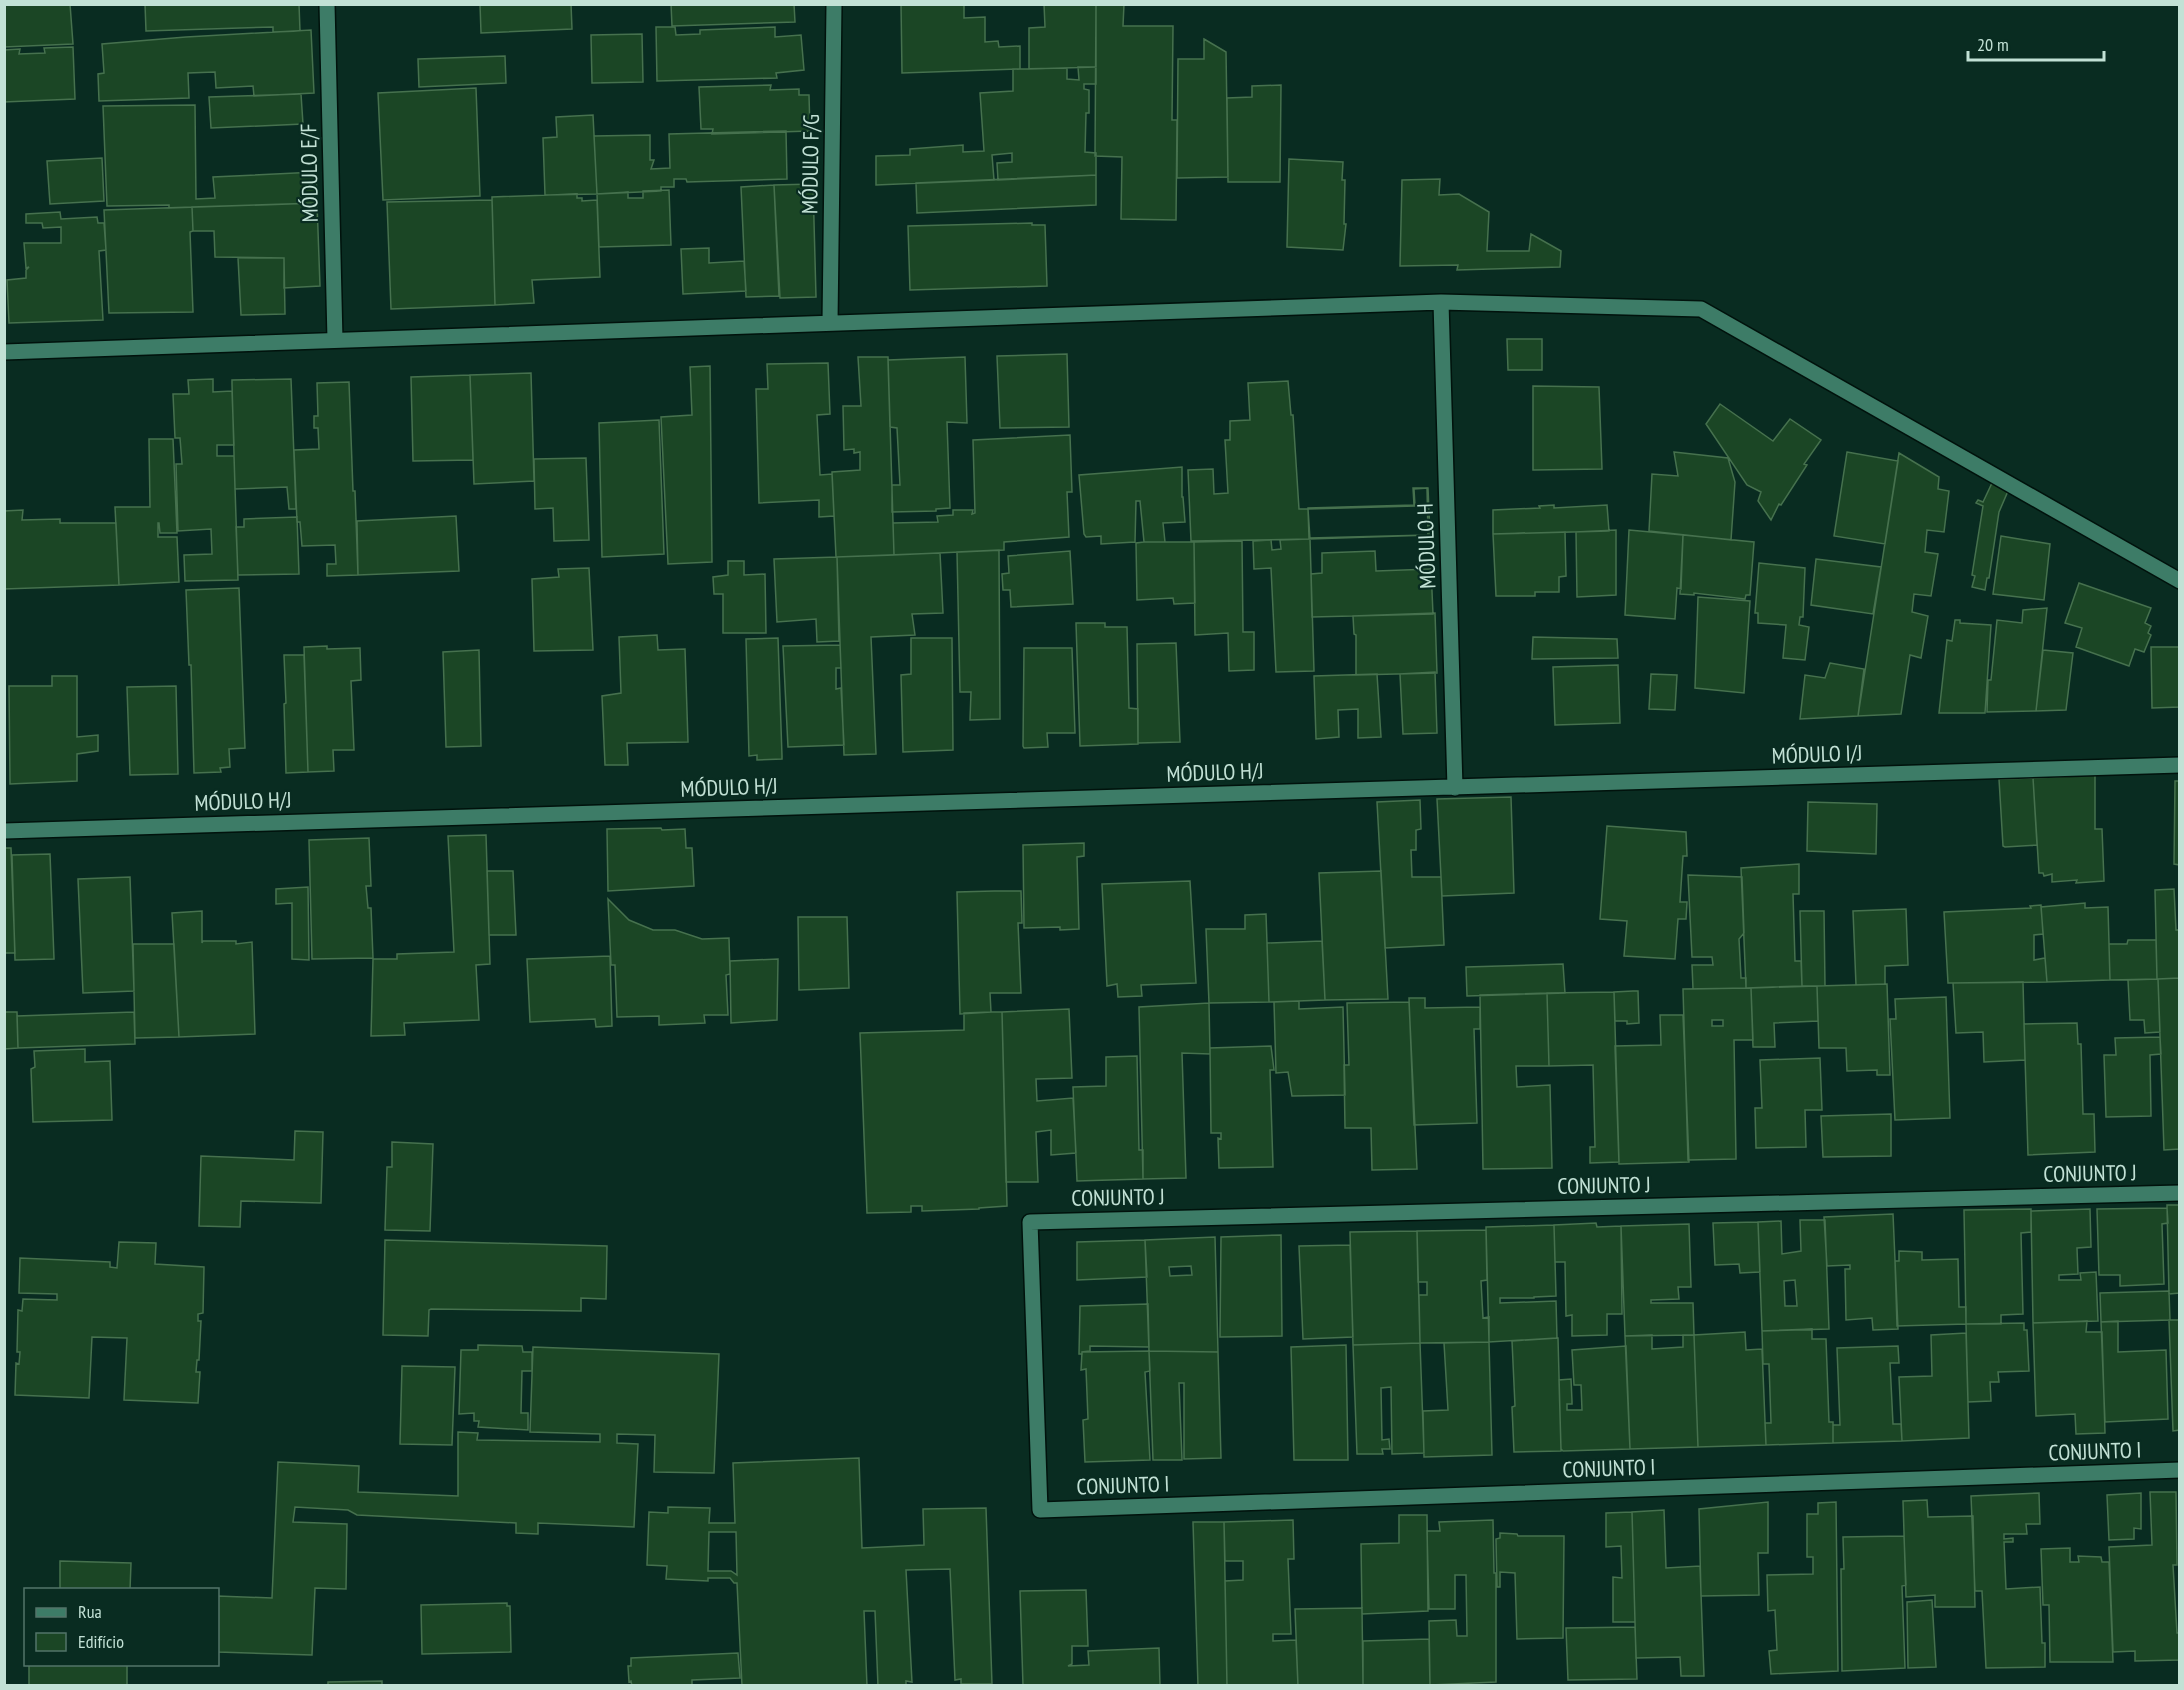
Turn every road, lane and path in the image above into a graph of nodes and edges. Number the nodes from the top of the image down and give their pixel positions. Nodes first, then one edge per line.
1 (327, 4) edge
2 (834, 4) edge
3 (1441, 302) junction
4 (830, 323) junction
5 (335, 340) junction
6 (4, 352) edge
7 (2180, 581) edge
8 (2180, 765) edge
9 (1455, 788) junction
10 (4, 831) edge
11 (2180, 1193) edge
12 (2180, 1470) edge
13 (1040, 1510) joint

1 - 5 street, MÓDULO E/F
2 - 4 street, MÓDULO F/G
3 - 4 street
3 - 7 street
3 - 9 street, MÓDULO H
4 - 5 street
5 - 6 street
8 - 9 street, MÓDULO I/J
9 - 10 street, MÓDULO H/J
11 - 13 street, CONJUNTO J
12 - 13 street, CONJUNTO I

